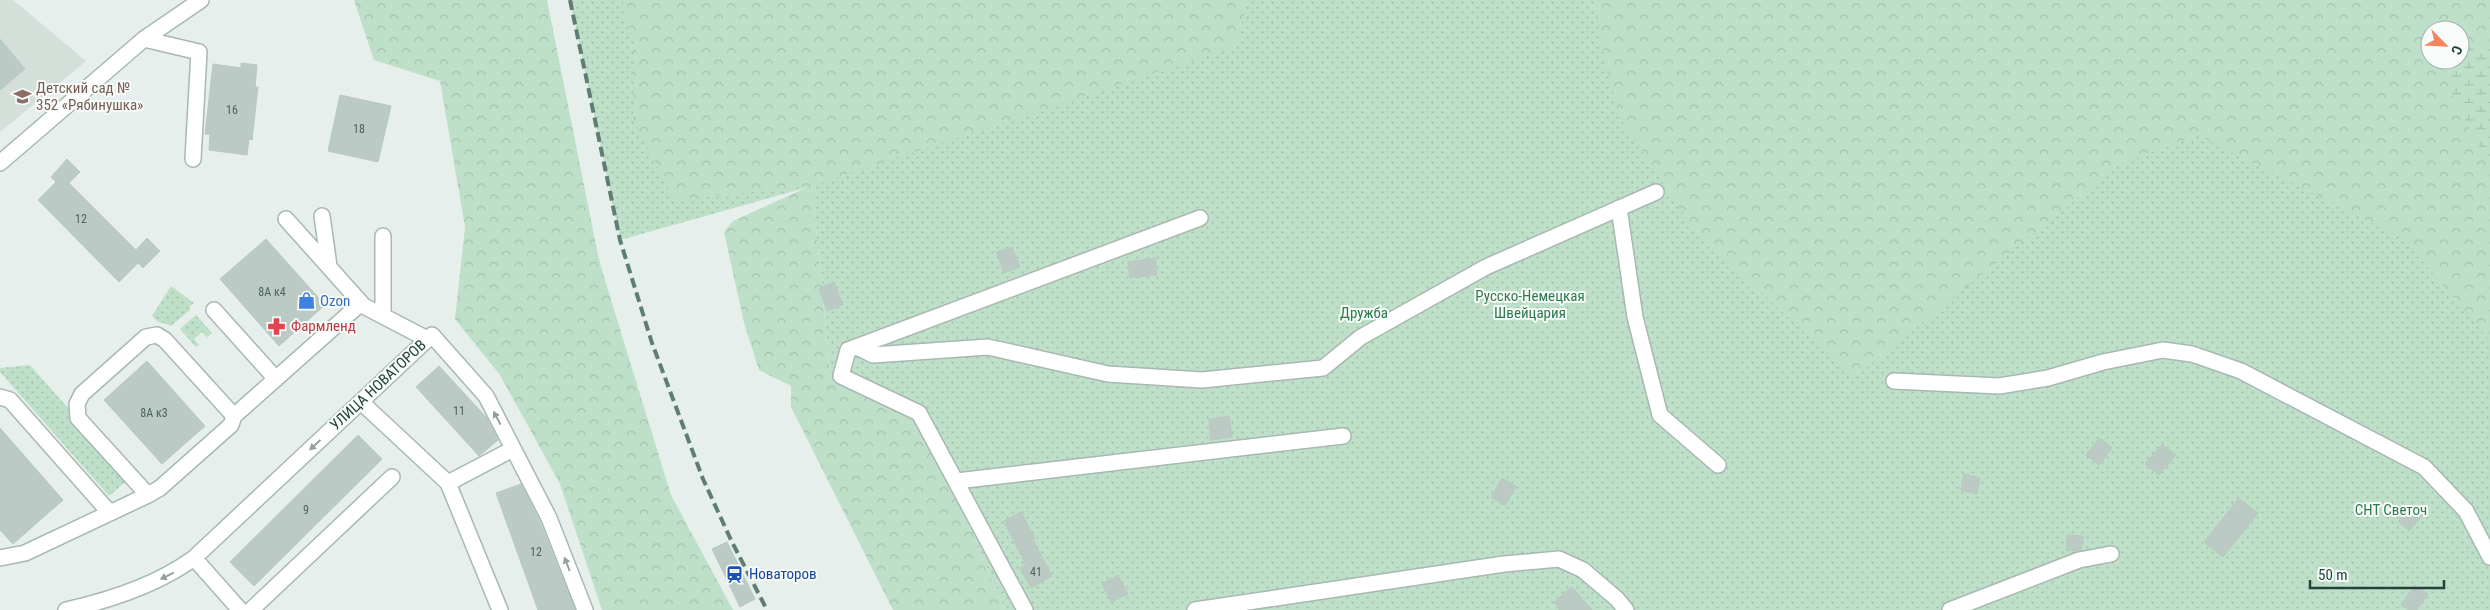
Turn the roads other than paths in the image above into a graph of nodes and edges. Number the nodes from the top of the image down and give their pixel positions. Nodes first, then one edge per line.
1 (201, 0) edge
2 (144, 39) junction
3 (193, 159) dead end
4 (0, 163) edge
5 (1656, 192) dead end
6 (1619, 208) junction
7 (322, 216) dead end
8 (1200, 218) dead end
9 (286, 219) dead end
10 (383, 236) dead end
11 (329, 266) junction
12 (362, 304) junction
13 (214, 310) dead end
14 (383, 314) junction
15 (427, 339) junction
16 (858, 347) junction
17 (276, 379) junction
18 (1894, 381) dead end
19 (0, 397) edge
20 (361, 402) junction
21 (234, 416) junction
22 (1343, 436) dead end
23 (514, 449) junction
24 (1718, 464) dead end
25 (392, 477) dead end
26 (958, 481) junction
27 (448, 483) junction
28 (148, 495) junction
29 (110, 513) junction
30 (2111, 554) dead end
31 (2490, 557) edge
32 (0, 558) edge
33 (194, 558) junction
34 (66, 610) edge
35 (240, 610) edge
36 (251, 610) edge
37 (500, 610) edge
38 (585, 610) edge
39 (1026, 610) edge
40 (1195, 610) edge
41 (1626, 610) edge
42 (1950, 610) edge

1 - 2 street
2 - 3 street
2 - 4 street
5 - 6 street
6 - 16 street
6 - 24 street
7 - 11 street
8 - 16 street
9 - 11 street
10 - 14 street
11 - 12 street
12 - 14 street
12 - 17 street
13 - 17 street
14 - 15 street
15 - 20 street, УЛИЦА НОВАТОРОВ
23 -> 15 street, УЛИЦА НОВАТОРОВ
16 - 26 street
17 - 21 street
18 - 31 street
19 - 29 street
20 - 27 street
20 -> 33 street, УЛИЦА НОВАТОРОВ
21 - 28 street
21 - 28 street
22 - 26 street
23 - 27 street
38 -> 23 street, УЛИЦА НОВАТОРОВ
25 - 36 street
26 - 39 street
27 - 37 street
28 - 29 street
29 - 32 street
30 - 42 street
33 -> 34 street, УЛИЦА НОВАТОРОВ
33 - 35 street
40 - 41 street

